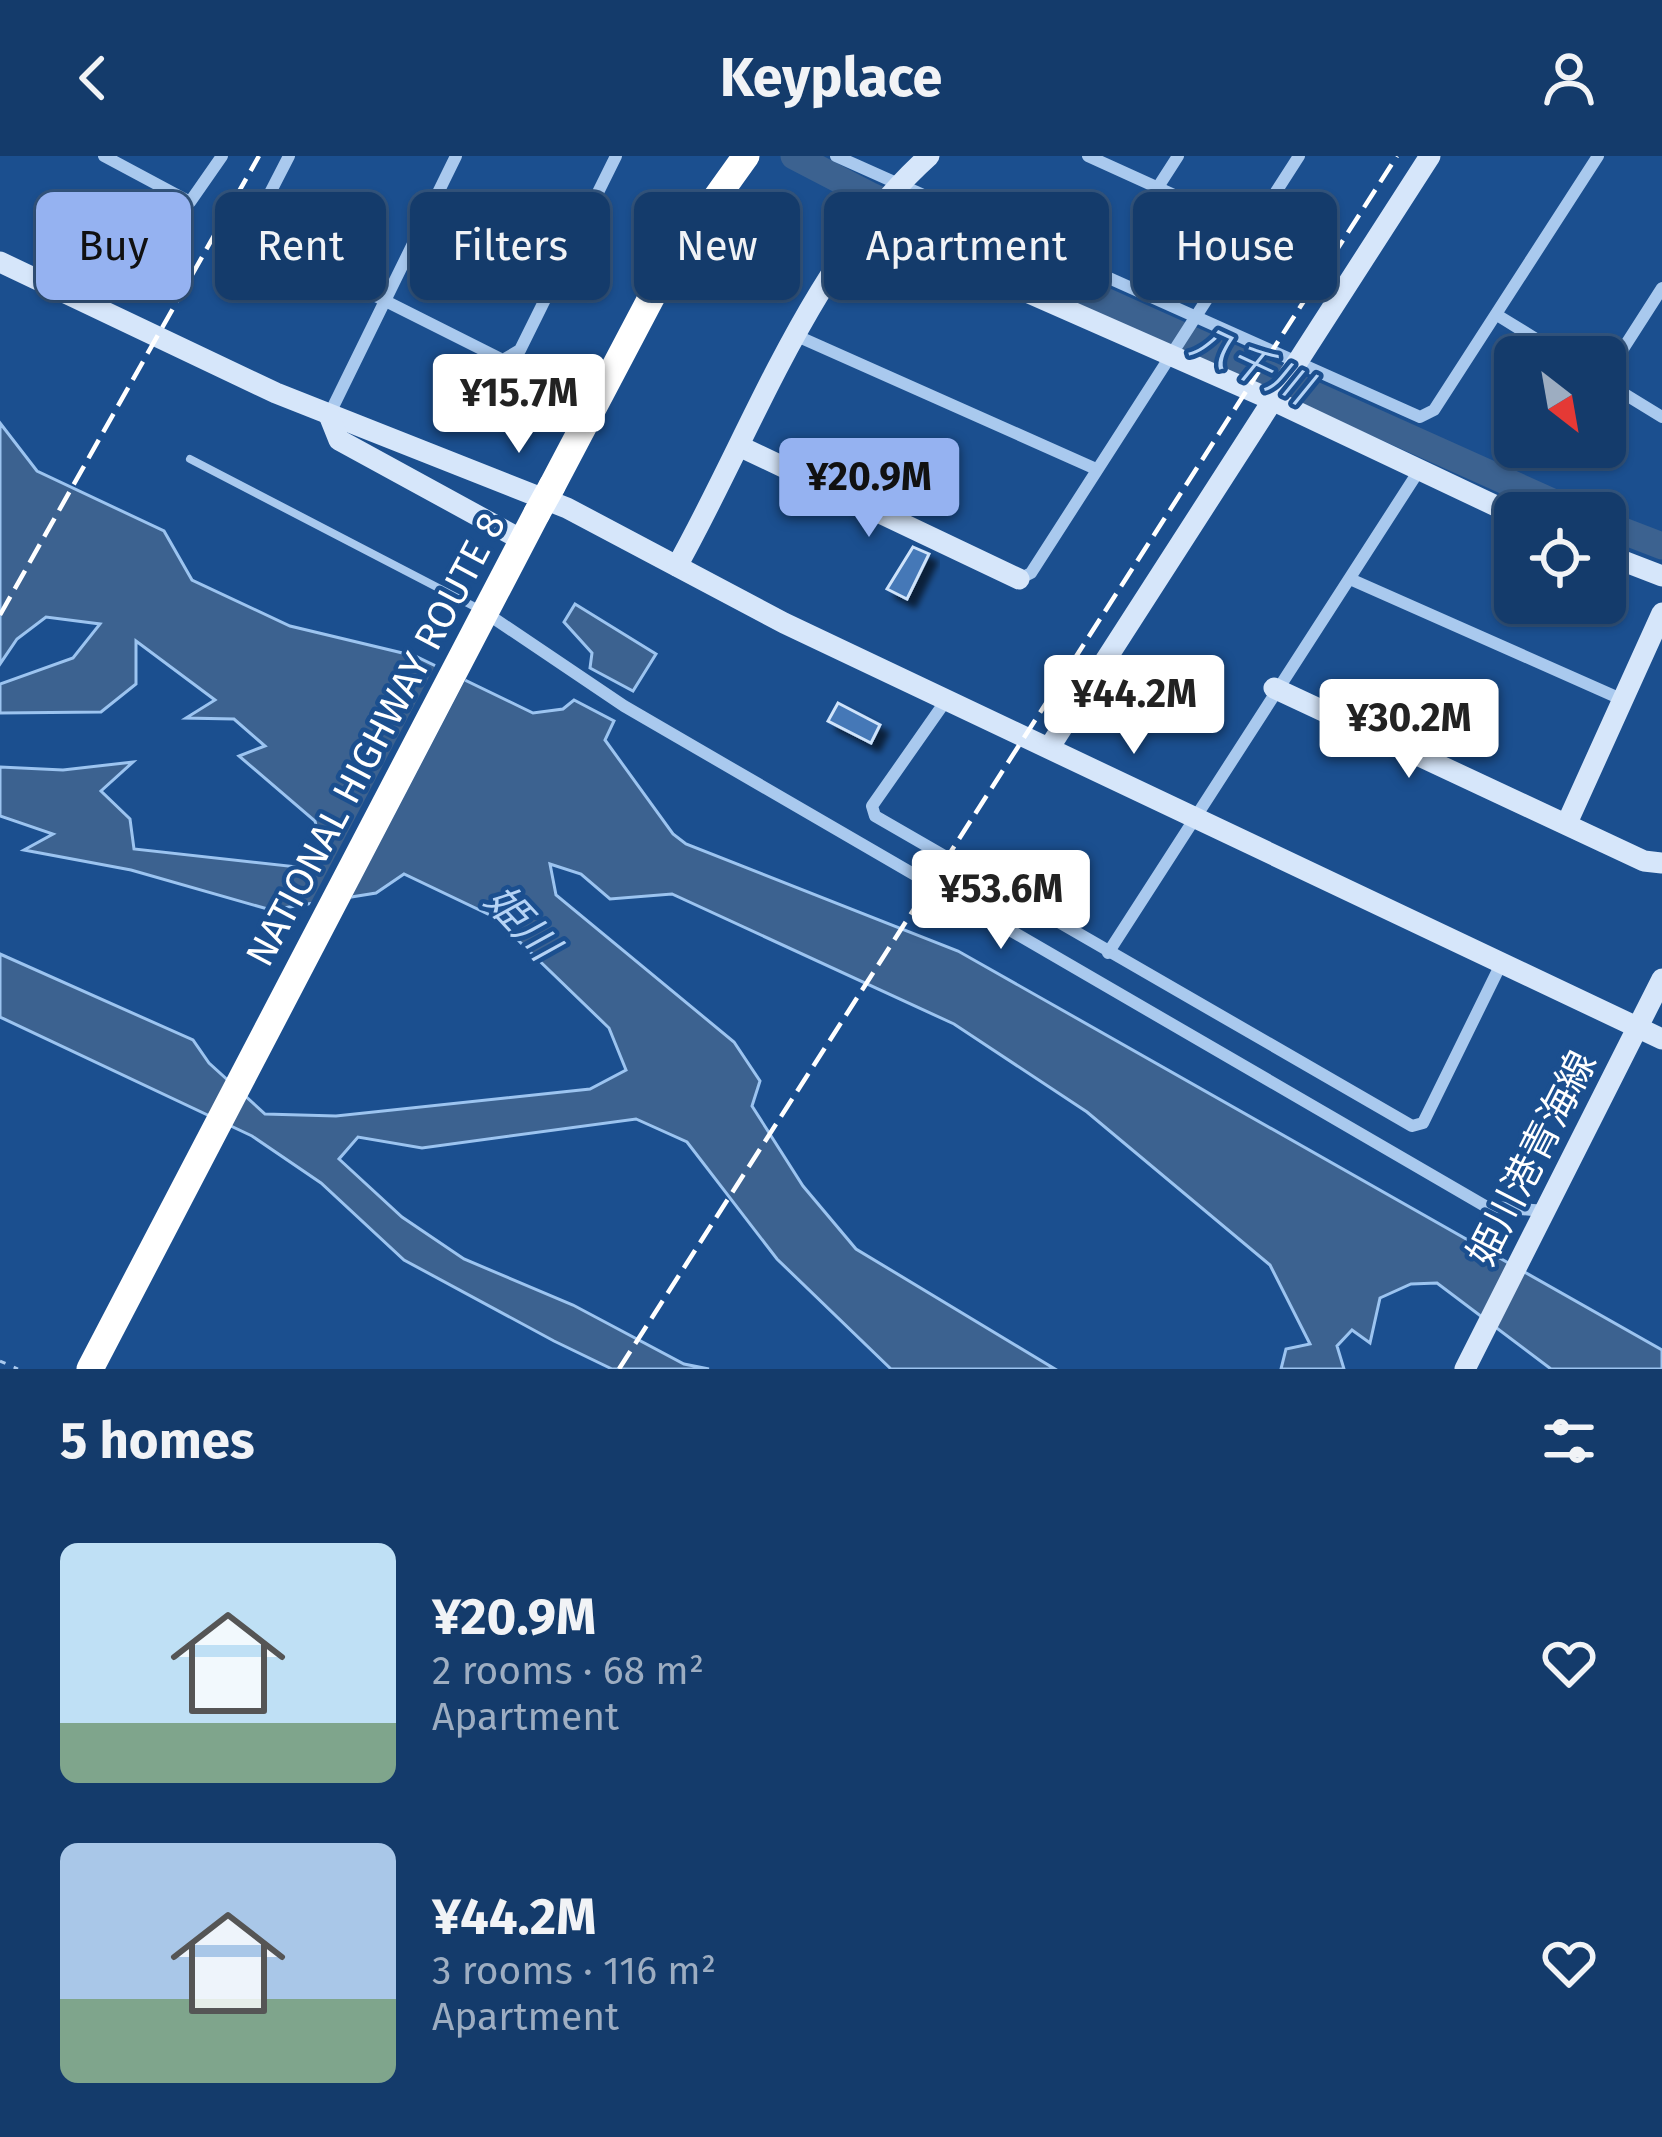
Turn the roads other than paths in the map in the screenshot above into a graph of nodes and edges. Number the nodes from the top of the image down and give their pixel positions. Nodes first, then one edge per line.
1 (104, 156) edge
2 (222, 156) edge
3 (289, 156) edge
4 (457, 156) edge
5 (616, 156) edge
6 (746, 156) edge
7 (836, 156) edge
8 (929, 156) edge
9 (1088, 156) edge
10 (1178, 156) edge
11 (1299, 156) edge
12 (1430, 156) edge
13 (1598, 156) edge
14 (897, 185) junction
15 (1158, 187) junction
16 (892, 192) edge
17 (1169, 192) edge
18 (1276, 192) edge
19 (0, 262) edge
20 (1662, 288) edge
21 (824, 293) edge
22 (1044, 300) edge
23 (1207, 300) edge
24 (386, 304) junction
25 (1497, 315) junction
26 (1194, 320) junction
27 (797, 336) junction
28 (1531, 336) edge
29 (1626, 345) edge
30 (1171, 356) junction
31 (1294, 364) junction
32 (1626, 393) edge
33 (1271, 400) junction
34 (329, 415) junction
35 (1662, 417) edge
36 (741, 447) junction
37 (190, 459) dead end
38 (1096, 469) junction
39 (1420, 469) junction
40 (1494, 505) edge
41 (517, 550) junction
42 (1626, 562) edge
43 (677, 566) junction
44 (1662, 576) edge
45 (1019, 579) joint
46 (1351, 579) junction
47 (486, 611) junction
48 (1662, 613) edge
49 (1274, 688) junction
50 (947, 699) junction
51 (1621, 699) junction
52 (1049, 748) junction
53 (1195, 818) junction
54 (1567, 823) junction
55 (1662, 862) edge
56 (1108, 953) junction
57 (1502, 962) junction
58 (1662, 979) edge
59 (1637, 1028) junction
60 (1662, 1040) edge
61 (1546, 1211) junction
62 (91, 1369) edge
63 (1465, 1369) edge

1 - 2 street
3 - 24 street
4 - 24 street
5 - 24 street
6 - 41 highway, NATIONAL HIGHWAY ROUTE 8, bridge
7 - 14 street
8 - 14 street
9 - 15 street
10 - 15 street
11 - 18 street
12 - 31 street
13 - 25 street
14 - 16 street
14 - 26 street
15 - 17 street
19 - 34 street
20 - 29 street
21 - 27 street
22 - 30 street
23 - 26 street
24 - 34 street
25 - 28 street
25 - 31 street
26 - 30 street
26 - 31 street
27 - 36 street
27 - 38 street
30 - 33 street
30 - 38 street
31 - 33 street
32 - 35 street
33 - 39 street
33 - 52 street
34 - 41 street
34 - 43 street
36 - 43 street
36 - 45 street
37 - 47 lane
38 - 45 street
39 - 40 street
39 - 46 street
41 - 47 highway, NATIONAL HIGHWAY ROUTE 8
42 - 44 street
43 - 50 street
46 - 49 street
46 - 51 street
47 - 61 street
47 - 62 highway, NATIONAL HIGHWAY ROUTE 8
48 - 51 street
49 - 53 street
49 - 54 street
50 - 52 street
50 - 56 street
51 - 54 street
52 - 53 street
53 - 56 street
53 - 57 street
54 - 55 street
56 - 57 street
57 - 59 street
58 - 59 street, 姫川港青海線
59 - 60 street
59 - 61 street, 姫川港青海線
61 - 63 street, 姫川港青海線

